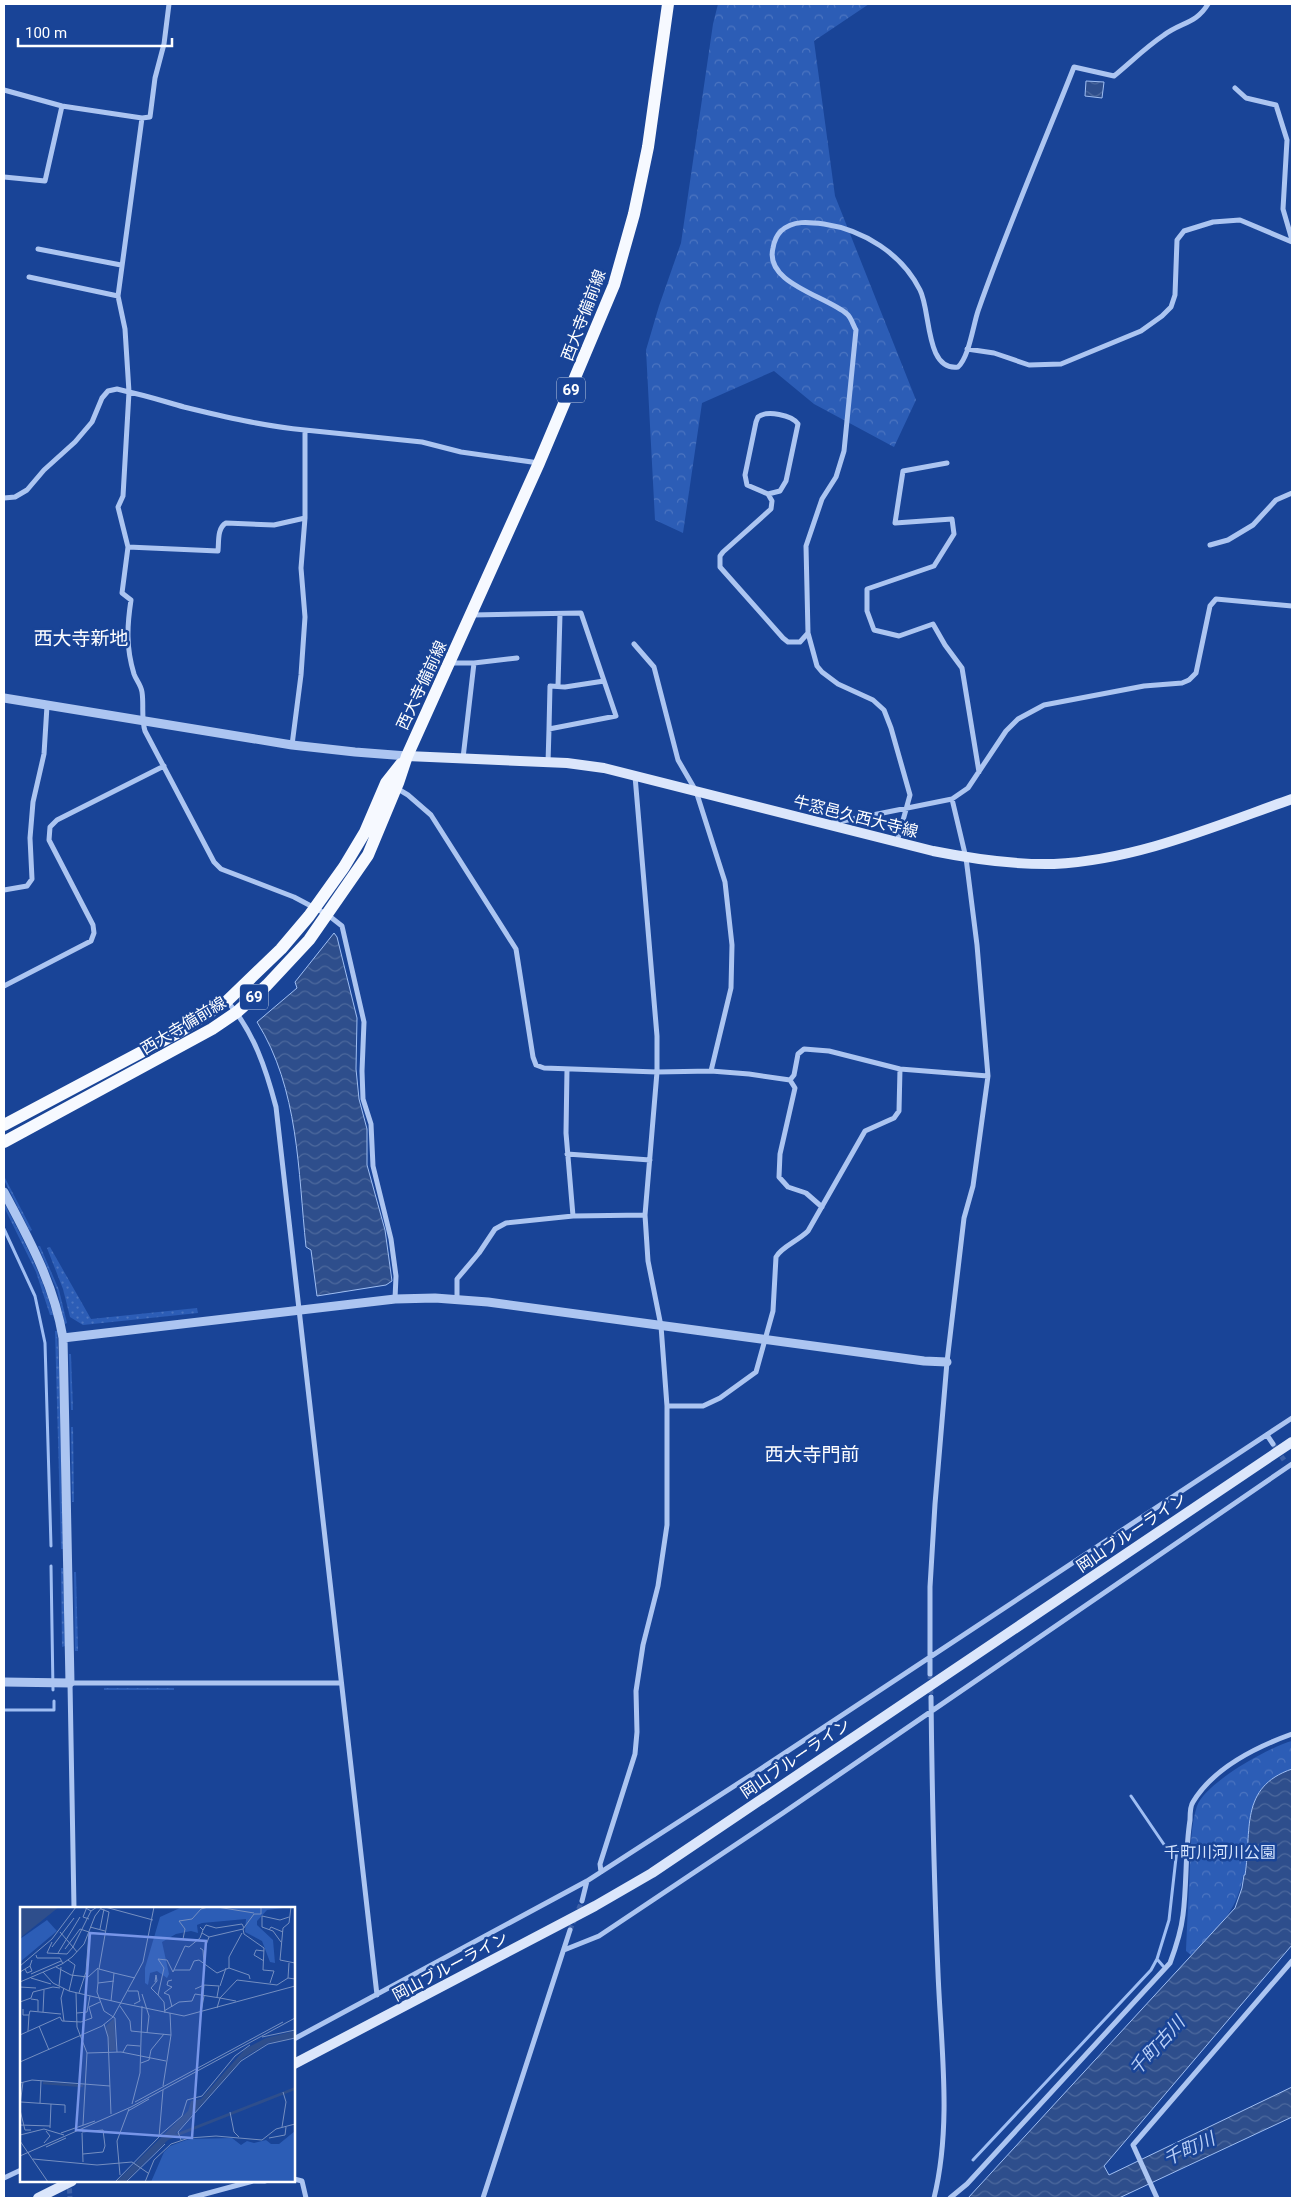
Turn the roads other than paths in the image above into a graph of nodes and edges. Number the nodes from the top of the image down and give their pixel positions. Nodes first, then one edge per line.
1 (169, 4) edge
2 (668, 4) edge
3 (1208, 4) edge
4 (1235, 88) dead end
5 (4, 90) edge
6 (62, 106) junction
7 (142, 118) junction
8 (4, 177) edge
9 (1292, 241) edge
10 (38, 249) dead end
11 (121, 265) junction
12 (30, 277) dead end
13 (118, 296) junction
14 (967, 349) junction
15 (129, 392) junction
16 (305, 430) junction
17 (539, 462) junction
18 (947, 463) dead end
19 (1292, 493) edge
20 (768, 494) junction
21 (4, 498) edge
22 (305, 518) junction
23 (1210, 545) dead end
24 (128, 547) junction
25 (1292, 606) edge
26 (560, 614) junction
27 (471, 615) junction
28 (808, 633) junction
29 (634, 644) dead end
30 (517, 658) dead end
31 (449, 663) junction
32 (474, 663) junction
33 (604, 681) junction
34 (558, 686) junction
35 (4, 698) edge
36 (47, 706) junction
37 (142, 721) junction
38 (549, 729) junction
39 (292, 745) junction
40 (407, 756) junction
41 (464, 758) junction
42 (548, 763) junction
43 (164, 766) junction
44 (979, 772) junction
45 (635, 776) junction
46 (396, 788) junction
47 (696, 791) junction
48 (952, 799) junction
49 (1292, 799) edge
50 (907, 810) junction
51 (826, 825) junction
52 (897, 842) junction
53 (966, 858) junction
54 (4, 890) edge
55 (315, 908) junction
56 (328, 915) junction
57 (4, 986) edge
58 (227, 1001) junction
59 (237, 1012) junction
60 (567, 1069) junction
61 (900, 1069) junction
62 (711, 1071) junction
63 (657, 1072) junction
64 (988, 1076) junction
65 (790, 1080) junction
66 (4, 1126) edge
67 (4, 1142) edge
68 (567, 1154) junction
69 (650, 1160) junction
70 (4, 1192) edge
71 (822, 1207) junction
72 (645, 1215) junction
73 (573, 1216) junction
74 (395, 1299) junction
75 (458, 1299) junction
76 (300, 1310) junction
77 (661, 1326) junction
78 (63, 1338) junction
79 (766, 1340) junction
80 (947, 1362) junction
81 (667, 1406) junction
82 (1292, 1418) edge
83 (1267, 1435) junction
84 (1292, 1442) edge
85 (1273, 1444) tunnel mouth
86 (1284, 1460) tunnel mouth
87 (1290, 1465) edge
88 (931, 1655) junction
89 (930, 1674) tunnel mouth
90 (4, 1682) edge
91 (70, 1683) junction
92 (341, 1683) junction
93 (931, 1696) tunnel mouth
94 (932, 1711) junction
95 (1292, 1734) edge
96 (601, 1872) junction
97 (586, 1881) junction
98 (582, 1901) tunnel mouth
99 (74, 1907) edge
100 (570, 1930) tunnel mouth
101 (564, 1950) junction
102 (1292, 1961) edge
103 (377, 1994) junction
104 (295, 2039) edge
105 (295, 2063) edge
106 (20, 2170) edge
107 (4, 2178) edge
108 (295, 2179) edge
109 (71, 2182) edge
110 (72, 2182) edge
111 (249, 2182) edge
112 (38, 2198) edge
113 (48, 2198) edge
114 (190, 2198) edge
115 (306, 2198) edge
116 (483, 2198) edge
117 (934, 2198) edge
118 (950, 2198) edge
119 (1157, 2198) edge

1 - 7 street
2 - 17 main road, 西大寺備前線 / 69
3 - 14 street
4 - 9 street
5 - 6 street
6 - 7 street
6 - 8 street
7 - 11 street
9 - 14 street
10 - 11 street
11 - 13 street
12 - 13 street
13 - 15 street
14 - 28 street
15 - 16 street
15 - 21 street
15 - 24 street
16 - 17 street
16 - 22 street
17 - 27 main road, 西大寺備前線 / 69
18 - 44 street
19 - 23 street
20 - 20 street
20 - 28 street
22 - 24 street
22 - 39 street
24 - 37 street
25 - 44 street
26 - 27 street
26 - 33 street
26 - 34 street
27 - 31 main road, 西大寺備前線 / 69
28 - 50 street
29 - 47 street
30 - 32 street
31 - 32 street
31 - 40 main road, 西大寺備前線 / 69
32 - 41 street
33 - 34 street
33 - 38 street
34 - 38 street
35 - 36 street
36 - 37 street
36 - 54 street
37 - 39 street
37 - 43 street
38 - 42 street
39 - 40 street
40 - 41 main road, 牛窓邑久西大寺線
40 - 46 main road, 西大寺備前線 / 69
40 - 55 main road, 西大寺備前線 / 69
41 - 42 main road, 牛窓邑久西大寺線
42 - 45 main road, 牛窓邑久西大寺線
43 - 55 street
43 - 57 street
44 - 48 street
45 - 47 main road, 牛窓邑久西大寺線
45 - 63 street
46 - 56 main road, 西大寺備前線 / 69
46 - 60 street
47 - 51 main road, 牛窓邑久西大寺線
47 - 62 street
48 - 50 street
48 - 53 street
49 - 53 main road, 牛窓邑久西大寺線
50 - 51 street
50 - 52 street
51 - 52 main road, 牛窓邑久西大寺線
52 - 53 main road, 牛窓邑久西大寺線
53 - 64 street
55 - 56 street
55 - 58 main road, 西大寺備前線 / 69
56 - 59 main road, 西大寺備前線 / 69
56 - 74 street
58 - 59 street
58 - 66 main road, 西大寺備前線 / 69
59 - 67 main road, 西大寺備前線 / 69
59 - 76 street
60 - 63 street
60 - 68 street
61 - 64 street
61 - 65 street
61 - 71 street
62 - 63 street
62 - 65 street
63 - 69 street
64 - 80 street
65 - 71 street
68 - 69 street
68 - 73 street
69 - 72 street
70 - 78 street
71 - 79 street
72 - 73 street
72 - 77 street
73 - 75 street
74 - 75 street
74 - 76 street
75 - 77 street
76 - 78 street
76 - 92 street
77 - 79 street
77 - 81 street
78 - 91 street
79 - 80 street
79 - 81 street
80 - 88 street
81 - 96 street
82 - 83 street
83 - 85 street
83 - 88 street
84 - 105 main road, 岡山ブルーライン
86 - 87 street
87 - 94 street
88 - 89 street
88 - 96 street
90 - 91 street
91 - 92 street
91 - 99 street
92 - 103 street
93 - 94 street
94 - 101 street
94 - 117 street
95 - 118 street
96 - 97 street
97 - 98 street
97 - 103 street
100 - 101 street
101 - 116 street
102 - 119 street
103 - 104 street
106 - 107 street
108 - 115 street
109 - 112 main road
110 - 113 main road
111 - 114 street

